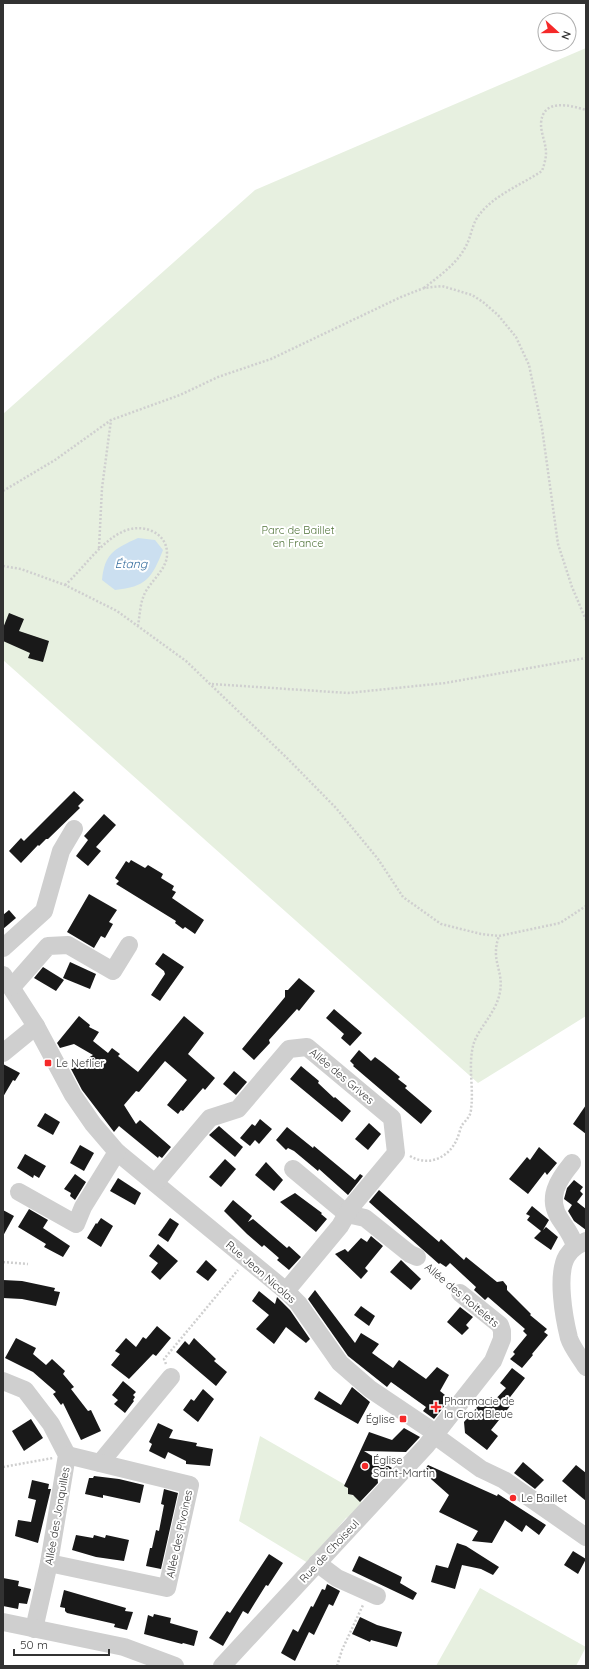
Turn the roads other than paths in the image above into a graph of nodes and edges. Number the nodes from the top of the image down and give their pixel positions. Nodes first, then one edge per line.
1 (74, 829) dead end
2 (129, 945) dead end
3 (3, 948) edge
4 (7, 981) edge
5 (36, 1026) junction
6 (3, 1053) edge
7 (117, 1152) junction
8 (572, 1163) dead end
9 (294, 1169) dead end
10 (155, 1183) junction
11 (19, 1192) dead end
12 (348, 1214) junction
13 (580, 1244) edge
14 (417, 1257) road end
15 (286, 1291) junction
16 (460, 1293) road end
17 (586, 1367) edge
18 (171, 1377) road end
19 (3, 1381) edge
20 (435, 1434) junction
21 (67, 1455) junction
22 (100, 1463) junction
23 (586, 1536) edge
24 (50, 1563) junction
25 (317, 1564) junction
26 (373, 1594) road end
27 (3, 1622) edge
28 (34, 1629) junction
29 (175, 1666) edge
30 (222, 1666) edge

1 - 3 street
2 - 4 street
4 - 5 street, Rue Jean Nicolas
5 - 6 street
5 - 7 street, Rue Jean Nicolas
7 - 10 street, Rue Jean Nicolas
7 - 11 street
8 - 13 street
9 - 12 street
10 - 12 street, Allée des Grives
10 - 15 street, Rue Jean Nicolas
12 - 14 street
12 - 15 street
13 - 17 street
15 - 20 street, Rue Jean Nicolas
16 - 20 street, Allée des Roitelets
18 - 22 street
19 - 21 street, Allée des Jonquilles
20 - 23 street, Rue Jean Nicolas
20 - 25 street, Rue de Choiseul
21 - 22 street, Allée des Pivoines
21 - 24 street, Allée des Jonquilles
22 - 24 street, Allée des Pivoines
24 - 28 street, Allée des Jonquilles
25 - 26 street
25 - 30 street, Rue de Choiseul
27 - 28 street
28 - 29 street

